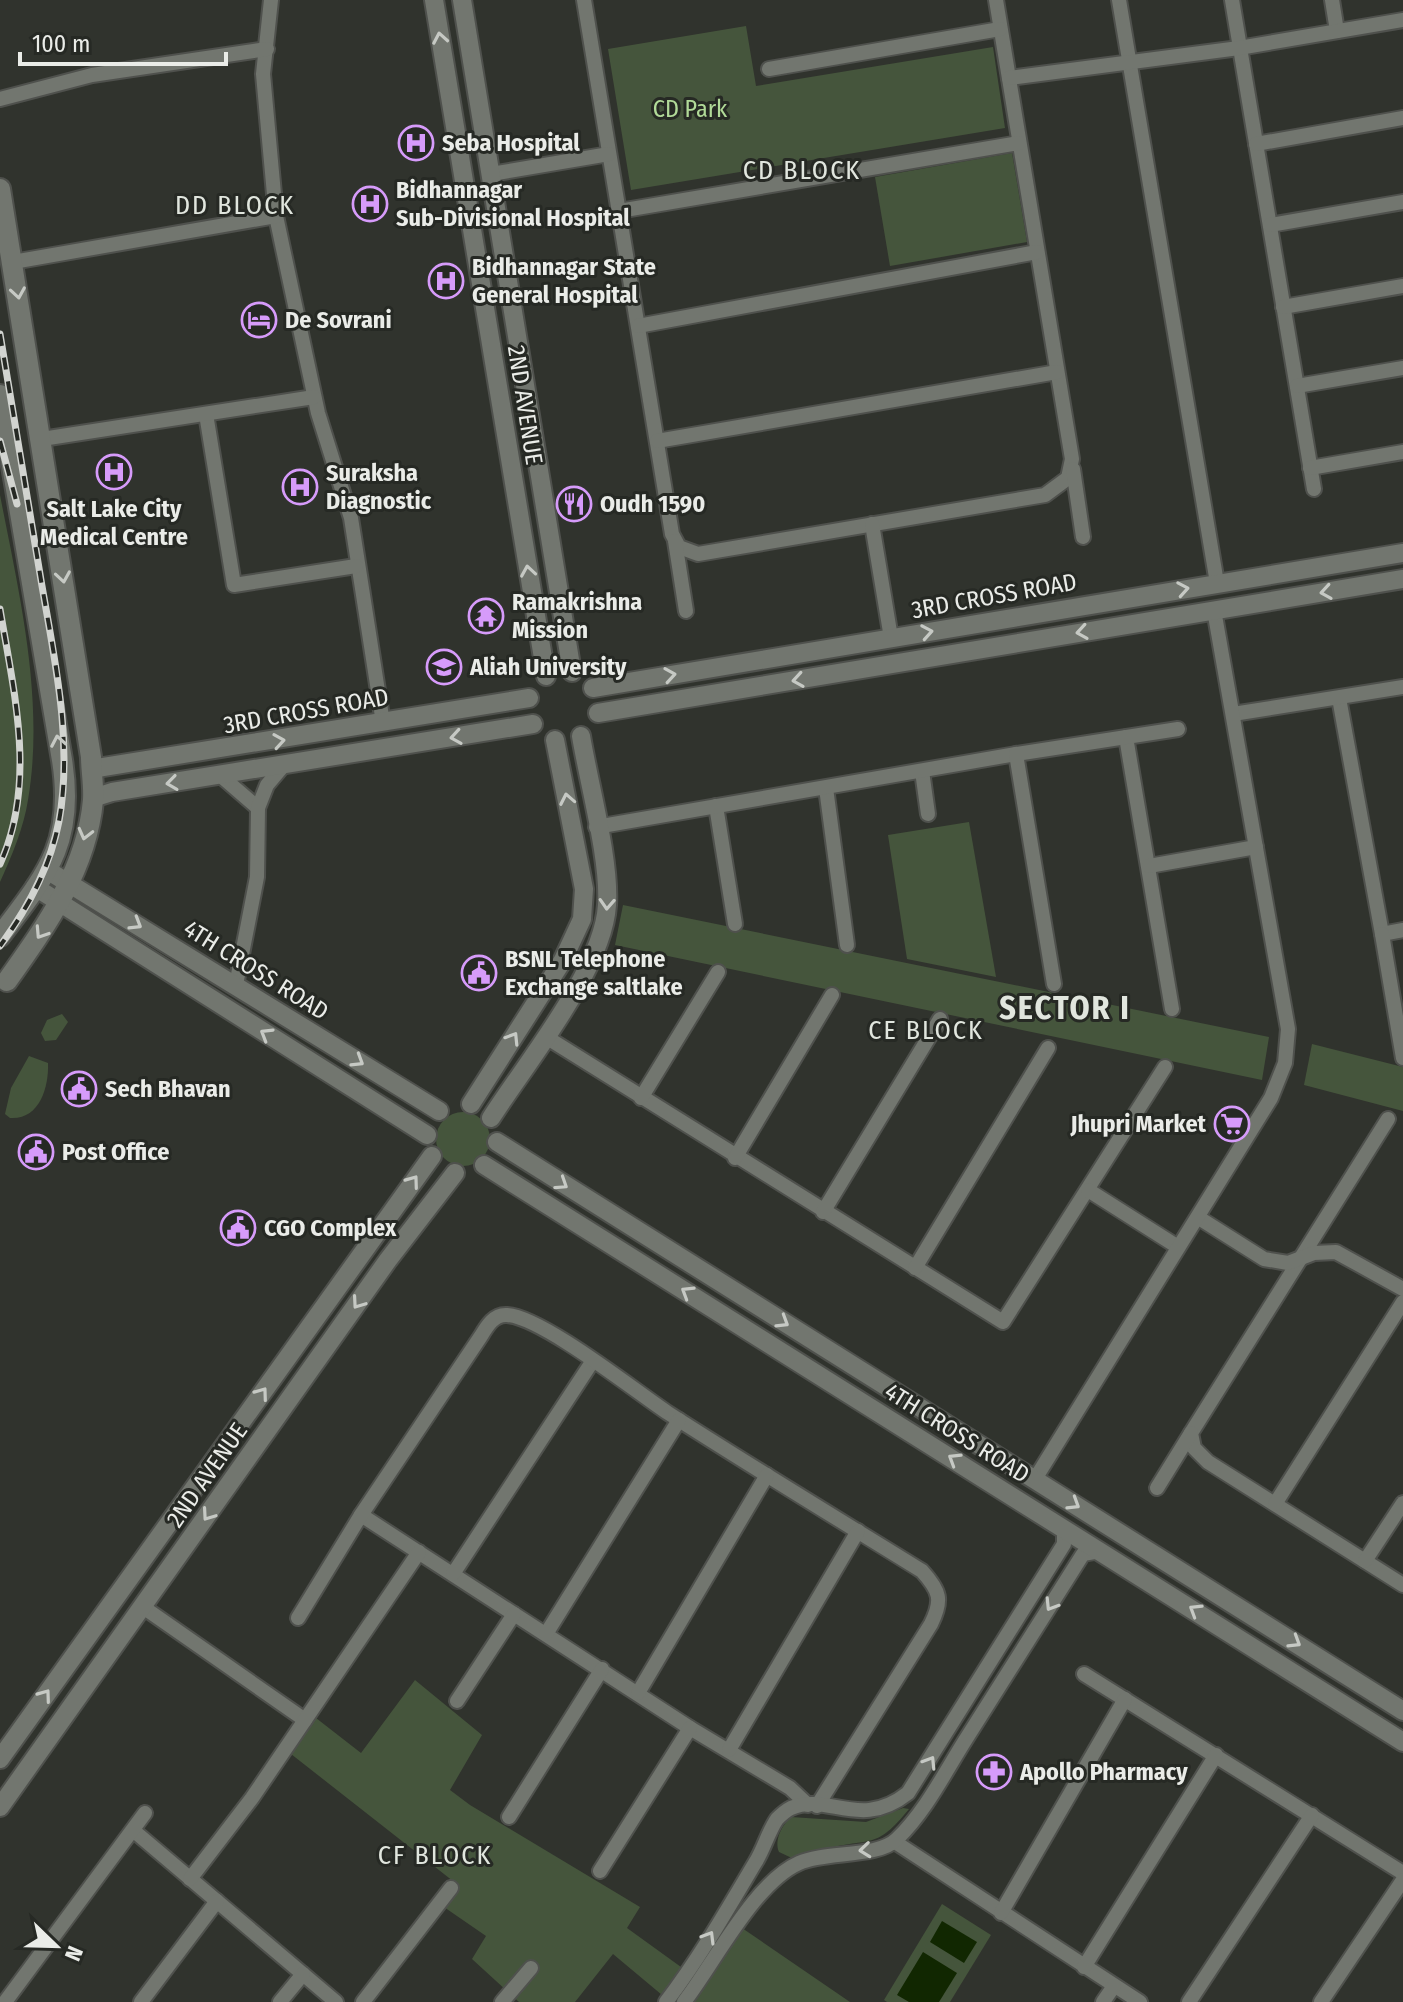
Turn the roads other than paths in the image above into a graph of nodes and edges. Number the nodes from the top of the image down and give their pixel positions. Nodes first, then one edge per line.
1 (271, 0) edge
2 (434, 0) edge
3 (462, 0) edge
4 (584, 0) edge
5 (996, 0) edge
6 (1119, 0) edge
7 (1232, 0) edge
8 (1332, 0) edge
9 (1403, 20) edge
10 (1000, 29) junction
11 (1337, 31) junction
12 (1239, 48) junction
13 (267, 49) junction
14 (1129, 63) junction
15 (473, 66) junction
16 (769, 69) dead end
17 (445, 71) junction
18 (1009, 78) junction
19 (0, 99) edge
20 (1403, 118) edge
21 (1019, 143) junction
22 (1256, 144) junction
23 (609, 154) junction
24 (491, 174) junction
25 (0, 189) edge
26 (1403, 202) edge
27 (619, 211) junction
28 (276, 216) junction
29 (1270, 225) junction
30 (1037, 252) junction
31 (13, 262) junction
32 (507, 277) junction
33 (480, 281) junction
34 (1403, 286) edge
35 (1283, 307) junction
36 (638, 326) junction
37 (1403, 368) edge
38 (1057, 372) junction
39 (1297, 386) junction
40 (0, 395) edge
41 (314, 397) junction
42 (206, 414) junction
43 (42, 439) junction
44 (657, 441) junction
45 (1403, 452) edge
46 (1073, 464) junction
47 (1310, 468) junction
48 (1314, 489) dead end
49 (872, 524) junction
50 (1083, 537) dead end
51 (675, 541) junction
52 (1403, 553) edge
53 (356, 566) junction
54 (1403, 579) edge
55 (1217, 583) junction
56 (1146, 595) junction
57 (1214, 610) junction
58 (686, 611) dead end
59 (1151, 621) junction
60 (974, 624) junction
61 (891, 638) junction
62 (838, 647) junction
63 (978, 650) junction
64 (572, 672) junction
65 (841, 672) junction
66 (546, 676) junction
67 (1403, 687) edge
68 (593, 688) junction
69 (529, 698) junction
70 (1339, 698) junction
71 (598, 713) junction
72 (1233, 714) junction
73 (383, 723) junction
74 (533, 724) junction
75 (1178, 729) dead end
76 (344, 731) junction
77 (581, 736) junction
78 (1126, 737) junction
79 (555, 740) junction
80 (1016, 754) junction
81 (348, 755) junction
82 (284, 765) junction
83 (91, 769) junction
84 (922, 771) junction
85 (221, 776) junction
86 (826, 788) junction
87 (93, 798) junction
88 (716, 806) junction
89 (258, 808) junction
90 (928, 814) dead end
91 (596, 827) junction
92 (1256, 847) junction
93 (1149, 866) junction
94 (41, 879) junction
95 (70, 883) junction
96 (58, 904) junction
97 (735, 924) dead end
98 (1403, 930) edge
99 (1382, 934) junction
100 (0, 936) edge
101 (847, 945) dead end
102 (718, 972) dead end
103 (7, 981) dead end
104 (1054, 984) dead end
105 (236, 985) junction
106 (832, 995) dead end
107 (1172, 1009) dead end
108 (940, 1019) dead end
109 (546, 1037) junction
110 (1048, 1048) dead end
111 (1403, 1058) edge
112 (1165, 1067) dead end
113 (641, 1098) junction
114 (471, 1104) junction
115 (439, 1111) junction
116 (491, 1118) junction
117 (1388, 1119) dead end
118 (427, 1135) junction
119 (497, 1142) junction
120 (432, 1156) junction
121 (735, 1158) junction
122 (484, 1165) junction
123 (455, 1173) junction
124 (1088, 1190) junction
125 (603, 1210) junction
126 (823, 1212) junction
127 (1199, 1218) junction
128 (590, 1231) junction
129 (366, 1246) junction
130 (1178, 1247) junction
131 (1304, 1257) junction
132 (388, 1260) junction
133 (915, 1268) junction
134 (1403, 1289) edge
135 (1403, 1302) edge
136 (592, 1362) junction
137 (679, 1420) junction
138 (1191, 1433) junction
139 (767, 1475) junction
140 (1035, 1479) junction
141 (1157, 1488) dead end
142 (1403, 1503) edge
143 (1275, 1504) junction
144 (361, 1515) junction
145 (1064, 1528) junction
146 (858, 1531) junction
147 (161, 1534) junction
148 (1100, 1551) junction
149 (182, 1552) junction
150 (419, 1552) junction
151 (1157, 1556) junction
152 (1365, 1561) junction
153 (453, 1574) junction
154 (1143, 1577) junction
155 (1403, 1585) edge
156 (143, 1607) junction
157 (514, 1614) junction
158 (100, 1618) junction
159 (298, 1618) dead end
160 (123, 1634) junction
161 (546, 1634) junction
162 (602, 1669) junction
163 (1084, 1674) dead end
164 (983, 1675) junction
165 (999, 1686) junction
166 (638, 1693) junction
167 (1125, 1699) junction
168 (457, 1701) dead end
169 (1403, 1711) edge
170 (305, 1720) junction
171 (690, 1728) junction
172 (1403, 1742) edge
173 (729, 1750) junction
174 (1216, 1755) junction
175 (0, 1759) edge
176 (908, 1793) junction
177 (813, 1806) junction
178 (0, 1807) edge
179 (922, 1809) junction
180 (145, 1813) dead end
181 (1312, 1815) junction
182 (509, 1817) dead end
183 (134, 1831) junction
184 (895, 1842) junction
185 (757, 1860) junction
186 (600, 1871) dead end
187 (1403, 1873) edge
188 (776, 1876) junction
189 (190, 1879) junction
190 (1403, 1880) edge
191 (451, 1888) dead end
192 (217, 1901) junction
193 (1001, 1913) junction
194 (1084, 1967) junction
195 (531, 1968) dead end
196 (303, 1974) junction
197 (1114, 1986) junction
198 (5, 2002) edge
199 (141, 2002) edge
200 (280, 2002) edge
201 (336, 2002) edge
202 (363, 2002) edge
203 (502, 2002) edge
204 (666, 2002) edge
205 (684, 2002) edge
206 (1103, 2002) edge
207 (1140, 2002) edge
208 (1189, 2002) edge
209 (1321, 2002) edge

1 - 13 street
17 -> 2 street, 2ND AVENUE
3 - 15 street, 2ND AVENUE
4 - 23 street
5 - 10 street
6 - 14 street
7 - 12 street
8 - 11 street
9 - 11 street
10 - 16 street
10 - 18 street
11 - 12 street
12 - 14 street
12 - 22 street
13 - 19 street
13 - 28 street
14 - 18 street
14 - 55 street
15 - 17 street
15 - 24 street, 2ND AVENUE
17 - 33 street, 2ND AVENUE
18 - 21 street
20 - 22 street
21 - 27 street
21 - 30 street
22 - 29 street
23 - 24 street
23 - 27 street
24 - 32 street, 2ND AVENUE
25 - 31 main road
26 - 29 street
27 - 36 street
28 - 31 street
28 - 41 street
29 - 35 street
30 - 36 street
30 - 38 street
31 -> 43 main road
32 - 33 street
32 - 64 street, 2ND AVENUE
66 -> 33 street, 2ND AVENUE
34 - 35 street
35 - 39 street
36 - 44 street
37 - 39 street
38 - 44 street
38 - 46 street
39 - 47 street
94 -> 40 main road
41 - 42 street
41 - 53 street
42 - 43 street
42 - 53 street
43 -> 83 main road
44 - 51 street
45 - 47 street
46 - 49 street
46 - 50 street
47 - 48 street
49 - 51 street
49 - 61 street
51 - 58 street
52 - 55 street, 3RD CROSS ROAD
53 - 73 street
54 -> 57 street, 3RD CROSS ROAD
56 -> 55 street, 3RD CROSS ROAD
56 - 59 street
56 - 60 street, 3RD CROSS ROAD
57 - 59 street, 3RD CROSS ROAD
57 - 72 street
59 -> 63 street, 3RD CROSS ROAD
61 -> 60 street, 3RD CROSS ROAD
60 - 63 street
61 - 62 street, 3RD CROSS ROAD
62 - 65 street
68 -> 62 street, 3RD CROSS ROAD
63 - 65 street, 3RD CROSS ROAD
64 - 66 street
64 - 68 street
65 -> 71 street, 3RD CROSS ROAD
66 - 69 street
67 - 70 street
68 - 71 street
69 - 73 street, 3RD CROSS ROAD
69 - 74 street
70 - 72 street
70 - 99 street
71 - 77 street
72 - 92 street
73 - 76 street, 3RD CROSS ROAD
74 - 79 street
74 -> 81 street
75 - 78 street
76 - 81 street
83 -> 76 street, 3RD CROSS ROAD
77 - 79 street
77 - 91 street
78 - 80 street
78 - 93 street
114 -> 79 street
80 - 84 street
80 - 104 street
81 - 82 street
82 - 85 street
82 - 89 street
83 - 87 main road
84 - 86 street
84 - 90 street
85 -> 87 street
85 - 89 street
86 - 88 street
86 - 101 street
87 -> 95 main road
88 - 91 street
88 - 97 street
89 - 105 street
91 -> 109 street
92 - 93 street
92 - 127 street
93 - 107 street
94 - 95 street, 4TH CROSS ROAD
94 - 96 street
94 - 100 main road
95 - 96 main road
95 -> 105 street, 4TH CROSS ROAD
96 -> 103 main road
118 -> 96 street
98 - 99 street
99 - 111 street
102 - 113 street
105 -> 115 street, 4TH CROSS ROAD
106 - 121 street
108 - 126 street
109 - 113 street
109 - 116 street
110 - 133 street
112 - 124 street
113 - 121 street
114 - 115 street
114 - 116 street
115 - 118 street
116 - 119 street
117 - 131 street
118 - 120 street
119 - 122 street
119 -> 125 street, 4TH CROSS ROAD
120 - 123 street
129 -> 120 street, 2ND AVENUE
121 - 126 street
122 - 123 street
122 - 128 street, 4TH CROSS ROAD
123 - 132 street, 2ND AVENUE
124 - 130 street
124 - 133 street
125 - 128 street
125 -> 140 street, 4TH CROSS ROAD
126 - 133 street
127 - 130 street
127 - 131 street
145 -> 128 street, 4TH CROSS ROAD
129 - 132 street
147 -> 129 street, 2ND AVENUE
130 - 140 street
131 - 134 street
131 - 138 street
132 -> 149 street, 2ND AVENUE
135 - 143 street
136 - 137 street
136 - 144 street
136 - 153 street
137 - 139 street
137 - 161 street
138 - 141 street
138 - 143 street
139 - 146 street
139 - 166 street
140 -> 151 street, 4TH CROSS ROAD
142 - 152 street
143 - 152 street
144 - 150 street
144 - 159 street
145 - 148 street, 4TH CROSS ROAD
145 - 164 street
146 - 173 street
146 - 177 street
147 - 149 street
147 - 158 street, 2ND AVENUE
148 - 154 street, 4TH CROSS ROAD
148 -> 165 street
149 - 156 street, 2ND AVENUE
150 - 153 street
150 - 170 street
151 - 154 street
151 - 154 street
151 -> 169 street, 4TH CROSS ROAD
152 - 155 street
153 - 157 street
172 -> 154 street, 4TH CROSS ROAD
156 - 160 street, 2ND AVENUE
156 - 170 street
157 - 161 street
157 - 168 street
158 - 160 street
175 -> 158 street, 2ND AVENUE
160 - 178 street, 2ND AVENUE
161 - 162 street
162 - 166 street
162 - 182 street
163 - 167 street
164 - 165 street
176 -> 164 street
165 - 179 street
166 - 171 street
167 - 174 street
167 - 193 street
170 - 189 street
171 - 173 street
171 - 186 street
173 - 177 street
174 - 181 street
174 - 194 street
176 - 177 street
176 - 179 street
177 - 185 street
179 - 184 street
180 - 183 street
181 - 187 street
181 - 208 street
183 - 189 street
183 - 198 street
184 -> 188 street
184 - 193 street
185 - 188 street
204 -> 185 street
188 - 205 street
189 - 192 street
190 - 209 street
191 - 202 street
192 - 196 street
192 - 199 street
193 - 194 street
194 - 197 street
195 - 203 street
196 - 200 street
196 - 201 street
197 - 206 street
197 - 207 street

